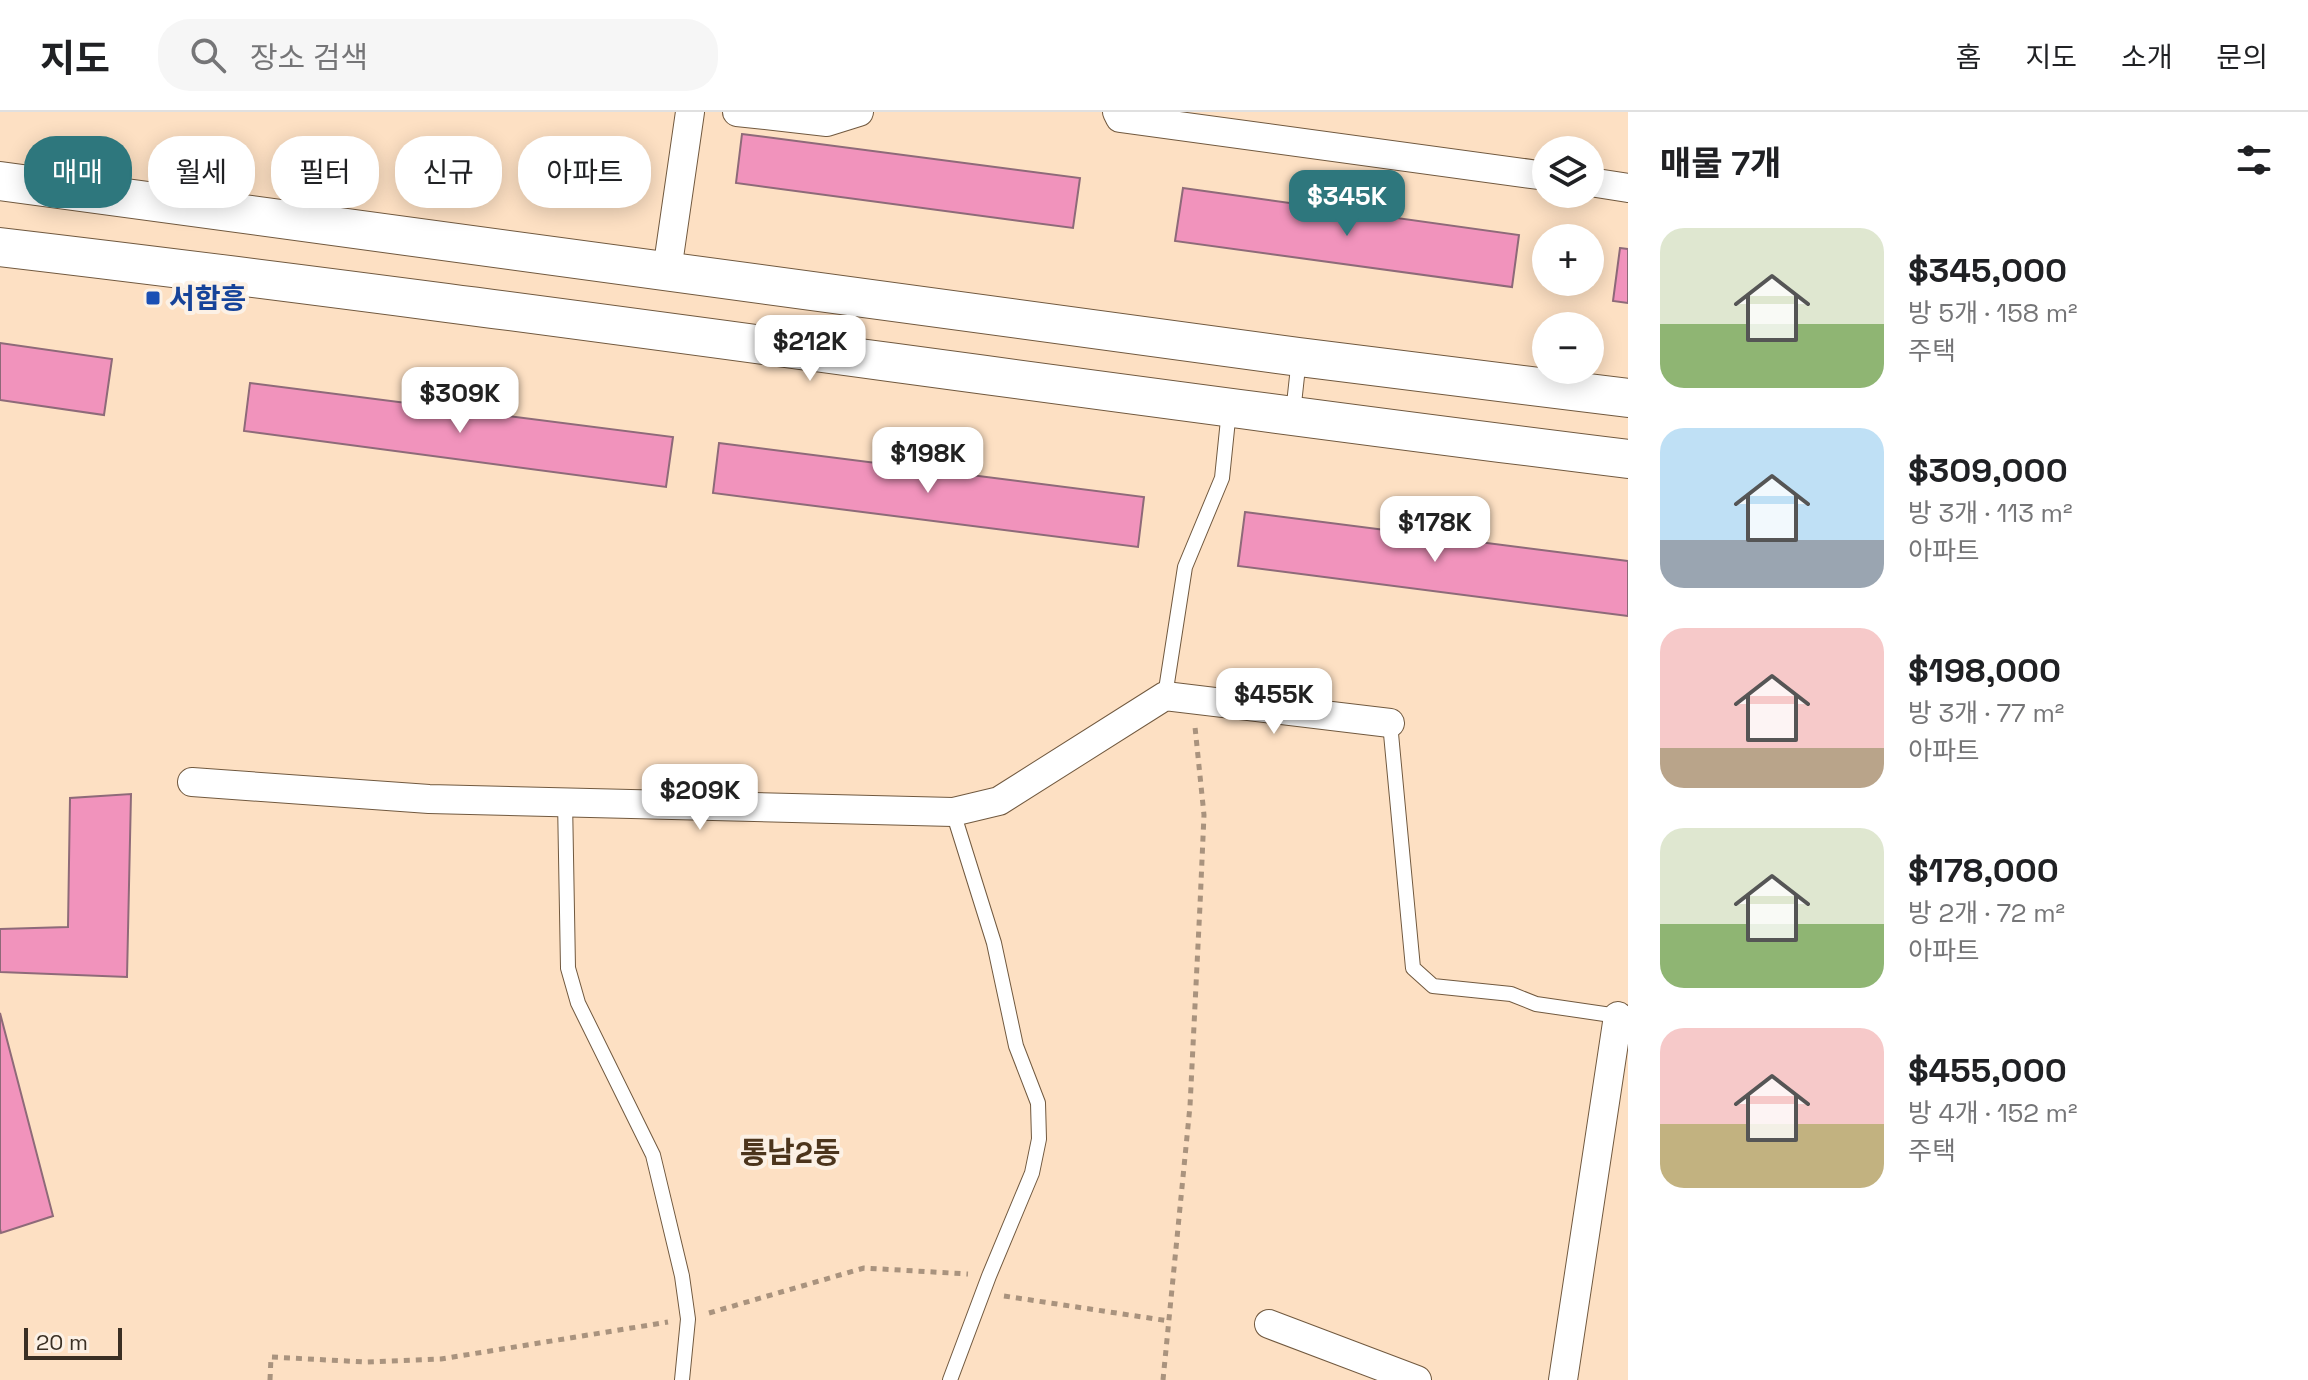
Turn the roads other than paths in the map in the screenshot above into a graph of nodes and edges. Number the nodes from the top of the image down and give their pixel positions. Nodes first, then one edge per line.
1 (690, 112) edge
2 (737, 112) edge
3 (859, 112) edge
4 (1117, 112) edge
5 (1532, 174) edge
6 (0, 181) edge
7 (1604, 184) edge
8 (1628, 188) edge
9 (0, 247) edge
10 (667, 271) junction
11 (1299, 357) junction
12 (1628, 398) edge
13 (1230, 408) junction
14 (1293, 417) junction
15 (1628, 459) edge
16 (1178, 698) junction
17 (1390, 723) joint
18 (192, 782) dead end
19 (565, 800) junction
20 (953, 812) junction
21 (1618, 1016) joint
22 (1269, 1324) dead end
23 (682, 1380) edge
24 (950, 1380) edge
25 (1417, 1380) edge
26 (1563, 1380) edge

1 - 10 street
2 - 3 street
4 - 5 street
6 - 10 main road
7 - 8 street
9 - 13 main road
10 - 11 main road
11 - 12 main road
11 - 14 lane
13 - 14 main road
13 - 16 lane
14 - 15 main road
16 - 17 street
16 - 20 street
17 - 21 lane
18 - 19 street
19 - 20 street
19 - 23 lane
20 - 24 lane
21 - 26 street
22 - 25 street

